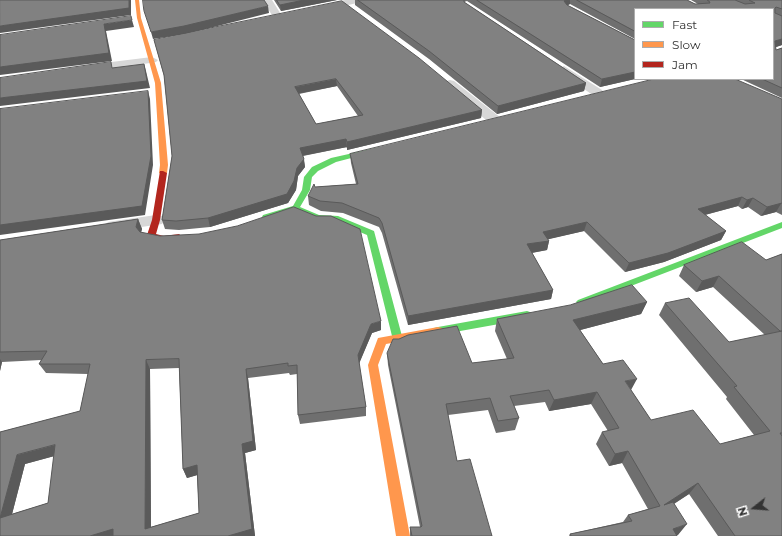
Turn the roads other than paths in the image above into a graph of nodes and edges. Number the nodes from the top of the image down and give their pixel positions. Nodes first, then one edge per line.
1 (137, 0) edge
2 (267, 0) edge
3 (359, 0) edge
4 (346, 4) junction
5 (307, 10) edge
6 (358, 13) edge
7 (277, 16) edge
8 (152, 60) junction
9 (552, 62) edge
10 (76, 70) edge
11 (442, 77) edge
12 (601, 92) joint
13 (158, 93) junction
14 (142, 95) edge
15 (583, 97) edge
16 (500, 120) joint
17 (481, 125) edge
18 (392, 147) edge
19 (296, 208) junction
20 (156, 220) junction
21 (259, 220) edge
22 (782, 225) edge
23 (101, 228) edge
24 (188, 236) edge
25 (574, 305) edge
26 (536, 313) edge
27 (398, 340) junction
28 (402, 536) edge

1 - 8 street
2 - 7 street
3 - 4 street
4 - 5 street
4 - 6 street
8 - 10 street
8 - 13 street
9 - 12 street
11 - 16 street
12 - 15 street
13 - 14 street
13 - 20 street
16 - 17 street
18 - 19 street
19 - 21 street
19 - 27 street
20 - 23 street
20 - 24 street
22 - 25 street
26 - 27 street
27 - 28 street

